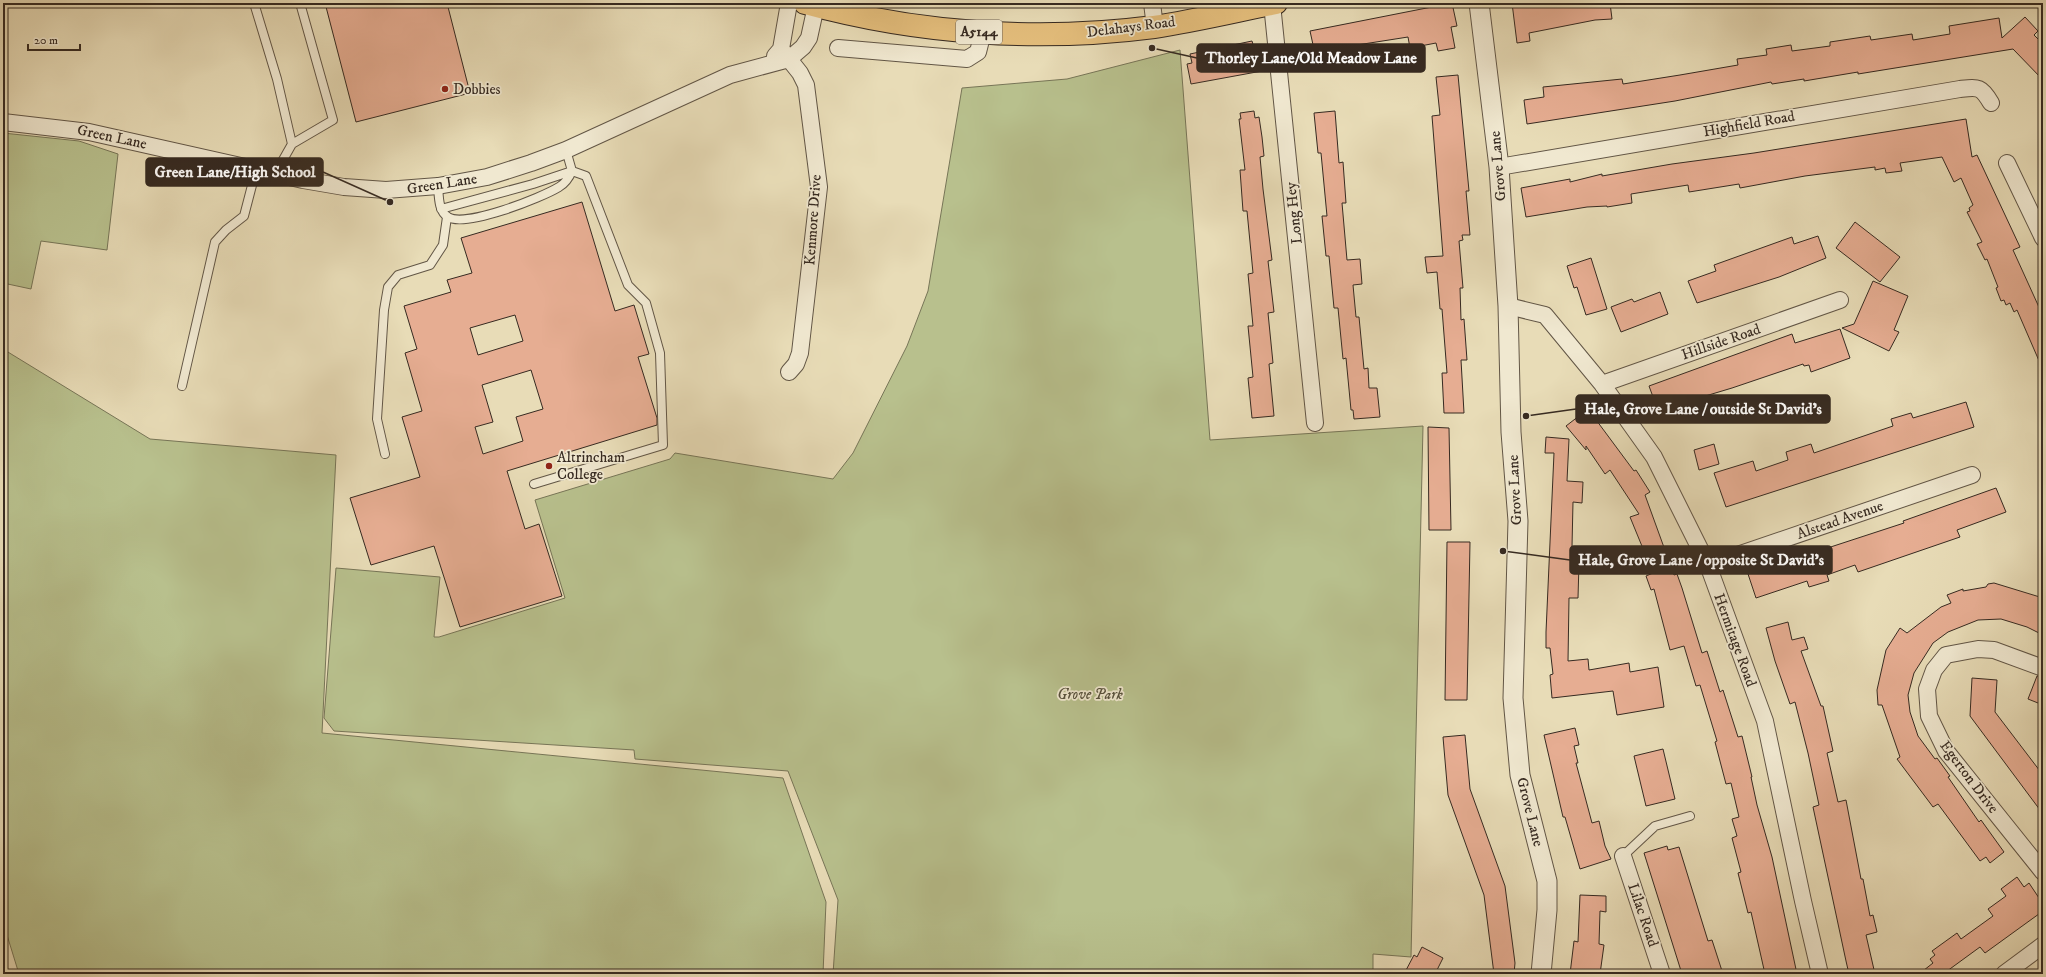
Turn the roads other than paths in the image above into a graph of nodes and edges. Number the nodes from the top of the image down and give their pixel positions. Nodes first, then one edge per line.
1 (254, 3) edge
2 (300, 3) edge
3 (789, 3) edge
4 (1152, 3) edge
5 (1274, 3) edge
6 (1479, 3) edge
7 (811, 4) edge
8 (1155, 27) junction
9 (984, 32) junction
10 (838, 48) dead end
11 (785, 54) junction
12 (1991, 103) dead end
13 (3, 122) edge
14 (292, 144) junction
15 (566, 150) junction
16 (2007, 163) dead end
17 (1499, 167) junction
18 (256, 170) junction
19 (572, 171) junction
20 (275, 174) junction
21 (438, 186) junction
22 (441, 209) junction
23 (447, 217) junction
24 (2043, 238) edge
25 (1840, 300) dead end
26 (1508, 306) junction
27 (789, 372) dead end
28 (1602, 384) junction
29 (182, 386) dead end
30 (1315, 422) dead end
31 (385, 454) dead end
32 (1972, 474) dead end
33 (534, 484) dead end
34 (1708, 565) junction
35 (2043, 668) edge
36 (1690, 816) dead end
37 (1623, 856) joint
38 (2043, 872) edge
39 (2043, 946) edge
40 (1541, 974) edge
41 (1662, 974) edge
42 (1820, 974) edge
43 (2004, 974) edge

1 - 14 lane
2 - 14 lane
3 - 11 street
4 - 8 street
5 - 8 main road, Delahays Road / A5144
5 - 30 street, Long Hey
6 - 17 street, Grove Lane
7 - 9 main road, Delahays Road / A5144
7 - 11 street, Green Lane
8 - 9 main road, Delahays Road / A5144
9 - 10 street
11 - 15 street, Green Lane
11 - 27 street, Kenmore Drive
12 - 17 street, Highfield Road
13 - 18 street, Green Lane
14 - 20 lane
15 - 19 lane
15 - 21 street, Green Lane
16 - 24 street
17 - 26 street, Grove Lane
18 - 20 street, Green Lane
18 - 29 lane
19 - 22 lane
19 - 23 lane
19 - 33 lane
20 - 21 street, Green Lane
21 - 22 lane
22 - 23 lane
23 - 31 lane
25 - 28 street, Hillside Road
26 - 28 street, Hermitage Road
26 - 40 street, Grove Lane
28 - 34 street, Hermitage Road
32 - 34 street, Alstead Avenue
34 - 42 street, Hermitage Road
35 - 38 street, Egerton Drive
36 - 37 lane
37 - 41 street, Lilac Road
39 - 43 street

